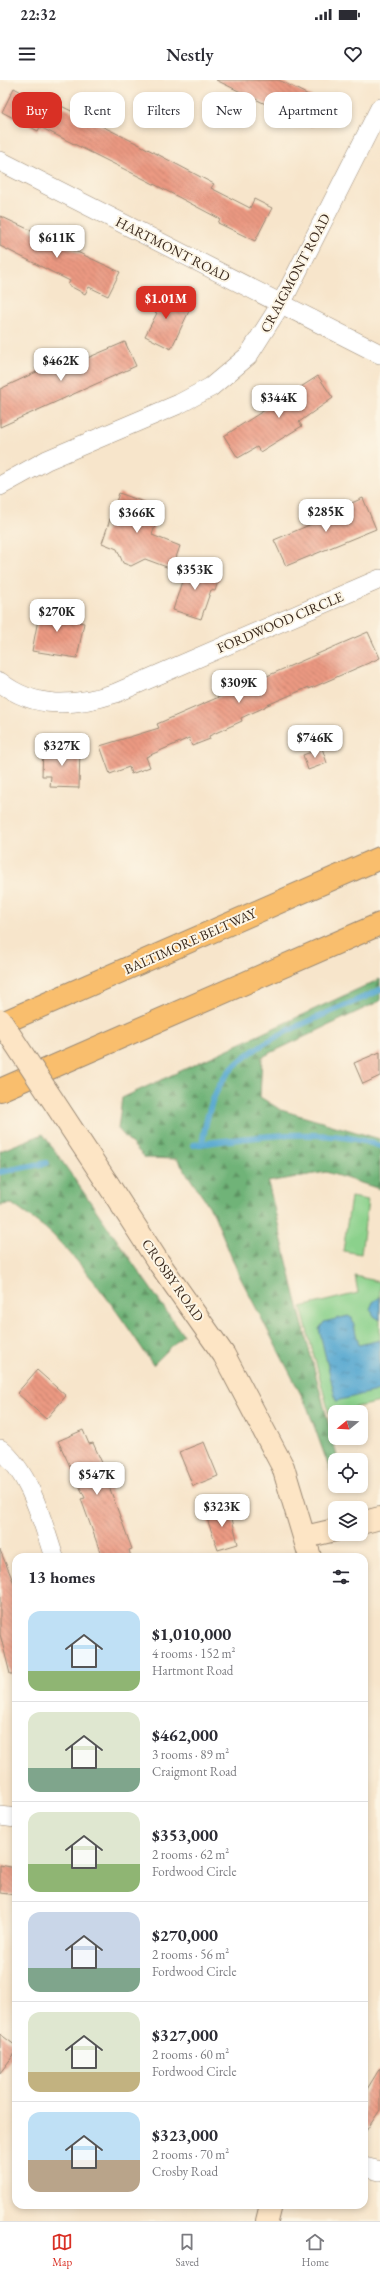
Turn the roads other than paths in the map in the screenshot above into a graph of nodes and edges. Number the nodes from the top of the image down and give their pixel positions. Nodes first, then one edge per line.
1 (380, 108) edge
2 (0, 161) edge
3 (281, 304) junction
4 (380, 354) edge
5 (0, 486) edge
6 (380, 579) edge
7 (0, 682) edge
8 (380, 858) edge
9 (380, 924) edge
10 (0, 1020) edge
11 (0, 1024) edge
12 (0, 1090) edge
13 (0, 1449) edge
14 (380, 1518) edge
15 (368, 1521) edge
16 (328, 1534) edge
17 (307, 1547) edge
18 (53, 1553) edge
19 (0, 1816) edge
20 (12, 1818) edge
21 (368, 2168) edge
22 (380, 2171) edge
23 (270, 2209) edge
24 (267, 2221) edge

1 - 3 street, CRAIGMONT ROAD
2 - 3 street, HARTMONT ROAD
3 - 4 street
3 - 5 street, CRAIGMONT ROAD
6 - 7 street, FORDWOOD CIRCLE
8 - 11 highway, BALTIMORE BELTWAY
9 - 12 highway
10 - 17 main road, CROSBY ROAD, bridge
13 - 18 street
14 - 15 main road
16 - 17 main road
19 - 20 street
21 - 22 street
23 - 24 main road

